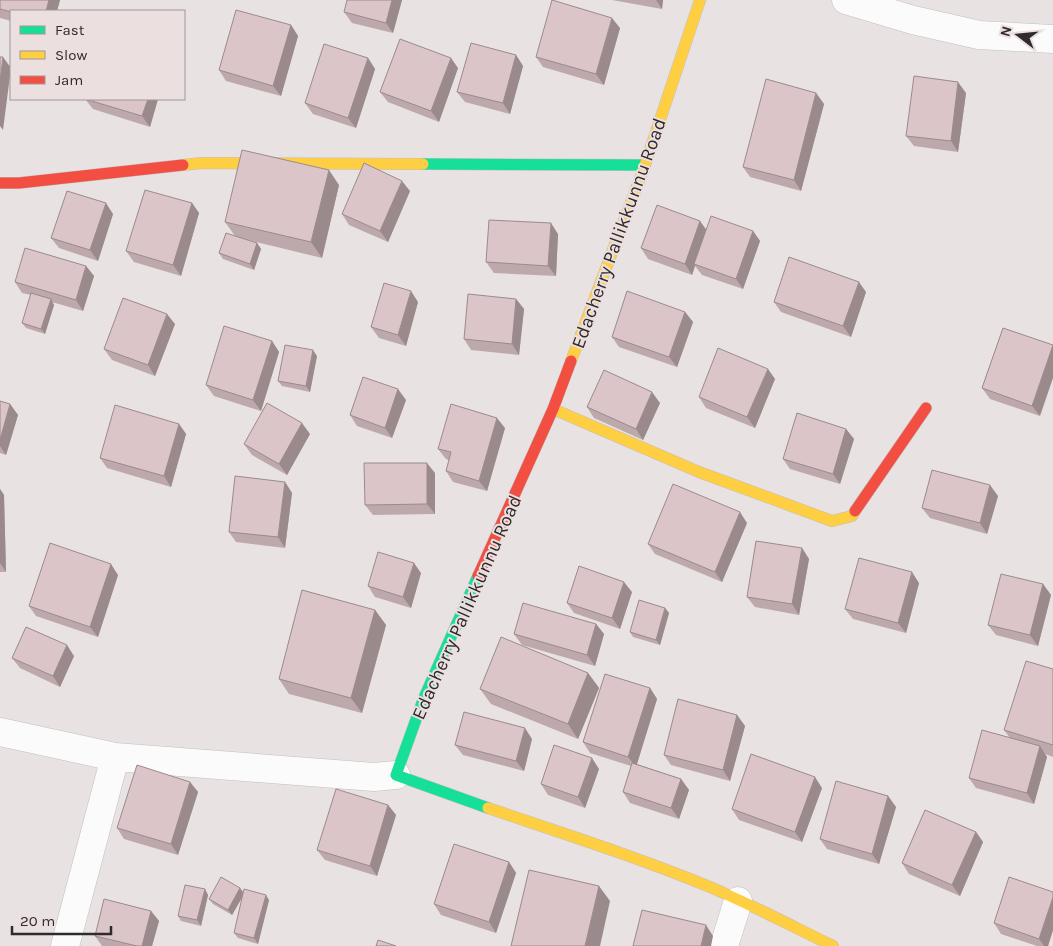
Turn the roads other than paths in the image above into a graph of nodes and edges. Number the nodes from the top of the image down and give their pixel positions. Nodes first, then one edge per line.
1 (700, 0) edge
2 (846, 0) edge
3 (1053, 39) edge
4 (644, 165) junction
5 (0, 183) edge
6 (926, 408) dead end
7 (553, 409) junction
8 (0, 732) edge
9 (114, 757) junction
10 (396, 775) junction
11 (738, 901) junction
12 (65, 946) edge
13 (724, 946) edge
14 (833, 946) edge

1 - 4 main road, Edacherry Pallikkunnu Road
2 - 3 street
4 - 5 main road
4 - 7 main road, Edacherry Pallikkunnu Road
6 - 7 main road
7 - 10 main road, Edacherry Pallikkunnu Road
8 - 9 street
9 - 10 street
9 - 12 street
10 - 11 main road
11 - 13 street
11 - 14 main road

